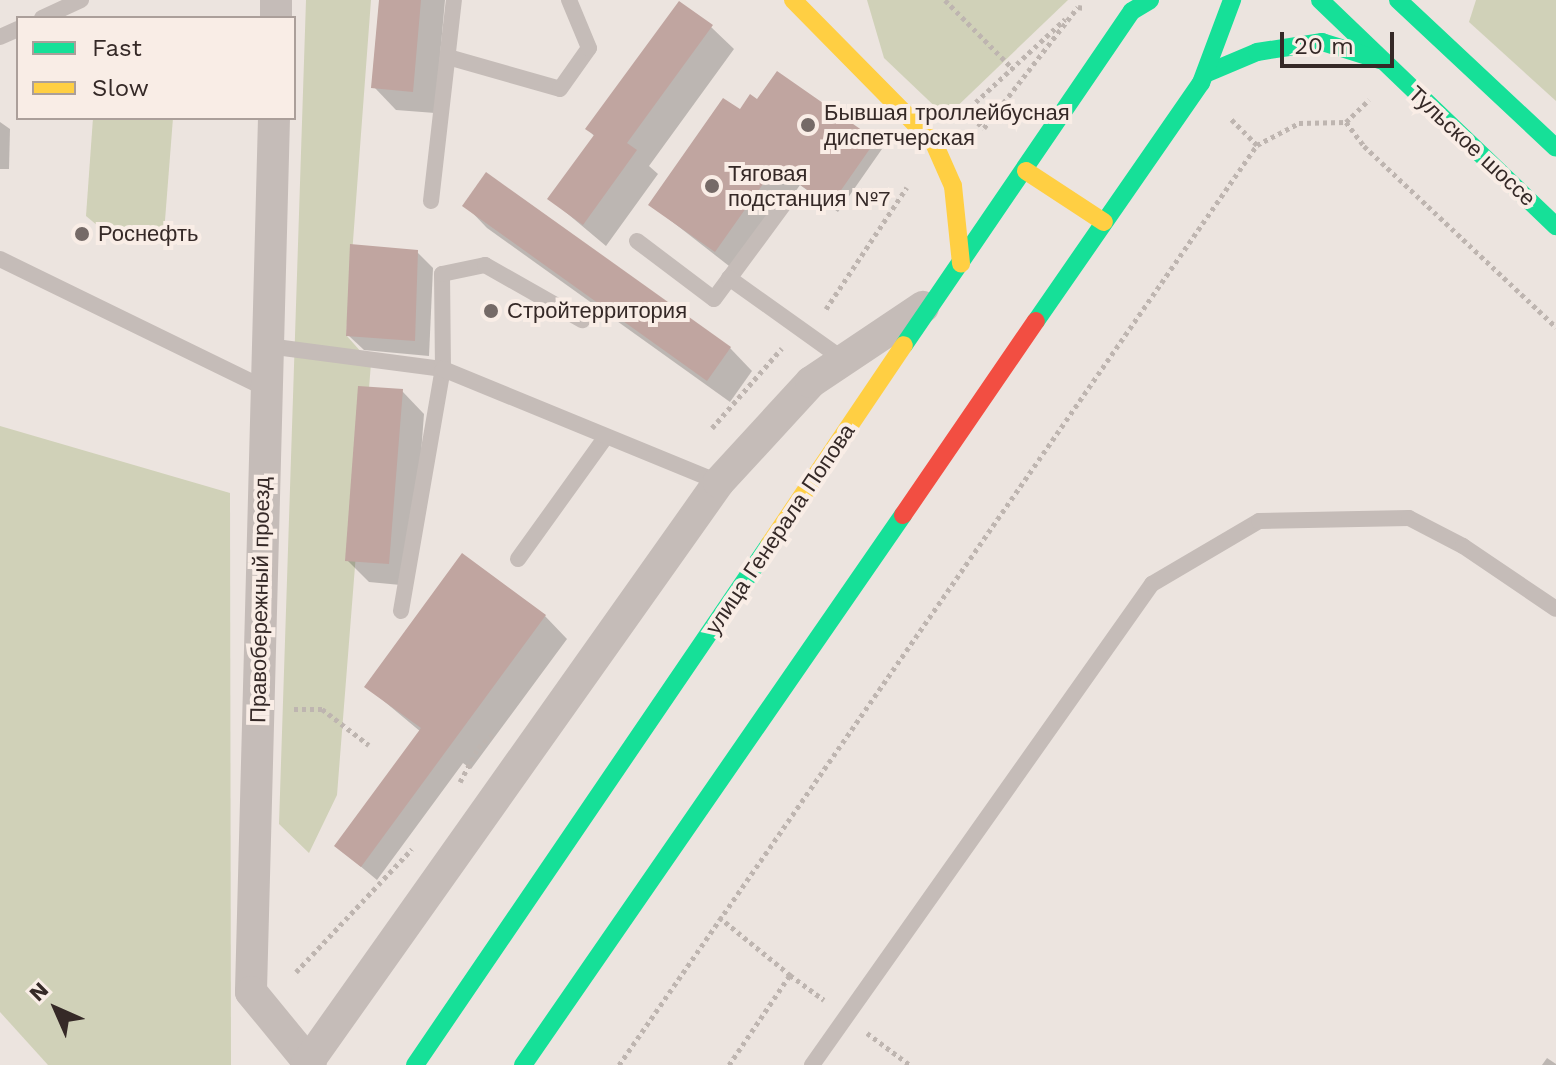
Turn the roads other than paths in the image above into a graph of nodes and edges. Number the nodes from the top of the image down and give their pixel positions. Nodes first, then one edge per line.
1 (81, 0) edge
2 (454, 0) edge
3 (569, 0) edge
4 (793, 0) edge
5 (1150, 0) edge
6 (1232, 0) edge
7 (1320, 0) edge
8 (1398, 0) edge
9 (1133, 6) edge
10 (46, 16) edge
11 (448, 57) junction
12 (1380, 60) junction
13 (1205, 74) junction
14 (274, 120) edge
15 (1556, 148) edge
16 (1026, 171) junction
17 (431, 201) dead end
18 (784, 204) dead end
19 (1104, 222) junction
20 (1556, 226) edge
21 (637, 241) dead end
22 (0, 259) edge
23 (961, 264) junction
24 (729, 278) junction
25 (939, 296) junction
26 (582, 320) dead end
27 (268, 346) junction
28 (844, 360) junction
29 (443, 369) junction
30 (265, 388) junction
31 (605, 438) junction
32 (719, 482) junction
33 (518, 559) dead end
34 (1556, 609) edge
35 (401, 611) dead end
36 (308, 1064) edge
37 (415, 1065) edge
38 (523, 1065) edge
39 (812, 1065) edge

1 - 10 lane
2 - 11 lane
3 - 11 lane
4 - 23 main road
5 - 9 main road, улица Генерала Попова
6 - 13 main road
7 - 12 main road, Тульское шоссе
8 - 15 main road
9 - 16 main road, улица Генерала Попова
11 - 17 lane
12 - 13 main road
12 - 20 main road, Тульское шоссе
13 - 19 main road
14 - 27 street, Правобережный проезд
16 - 19 main road
16 - 23 main road, улица Генерала Попова
18 - 24 lane
19 - 38 main road
21 - 24 lane
22 - 30 lane
23 - 25 main road, улица Генерала Попова
24 - 28 lane
25 - 28 street
25 - 37 main road, улица Генерала Попова
26 - 29 lane
27 - 29 lane
27 - 30 street, Правобережный проезд
28 - 32 street
29 - 31 lane
29 - 35 lane
30 - 36 street, Правобережный проезд
31 - 32 lane
31 - 33 lane
32 - 36 street
34 - 39 lane

